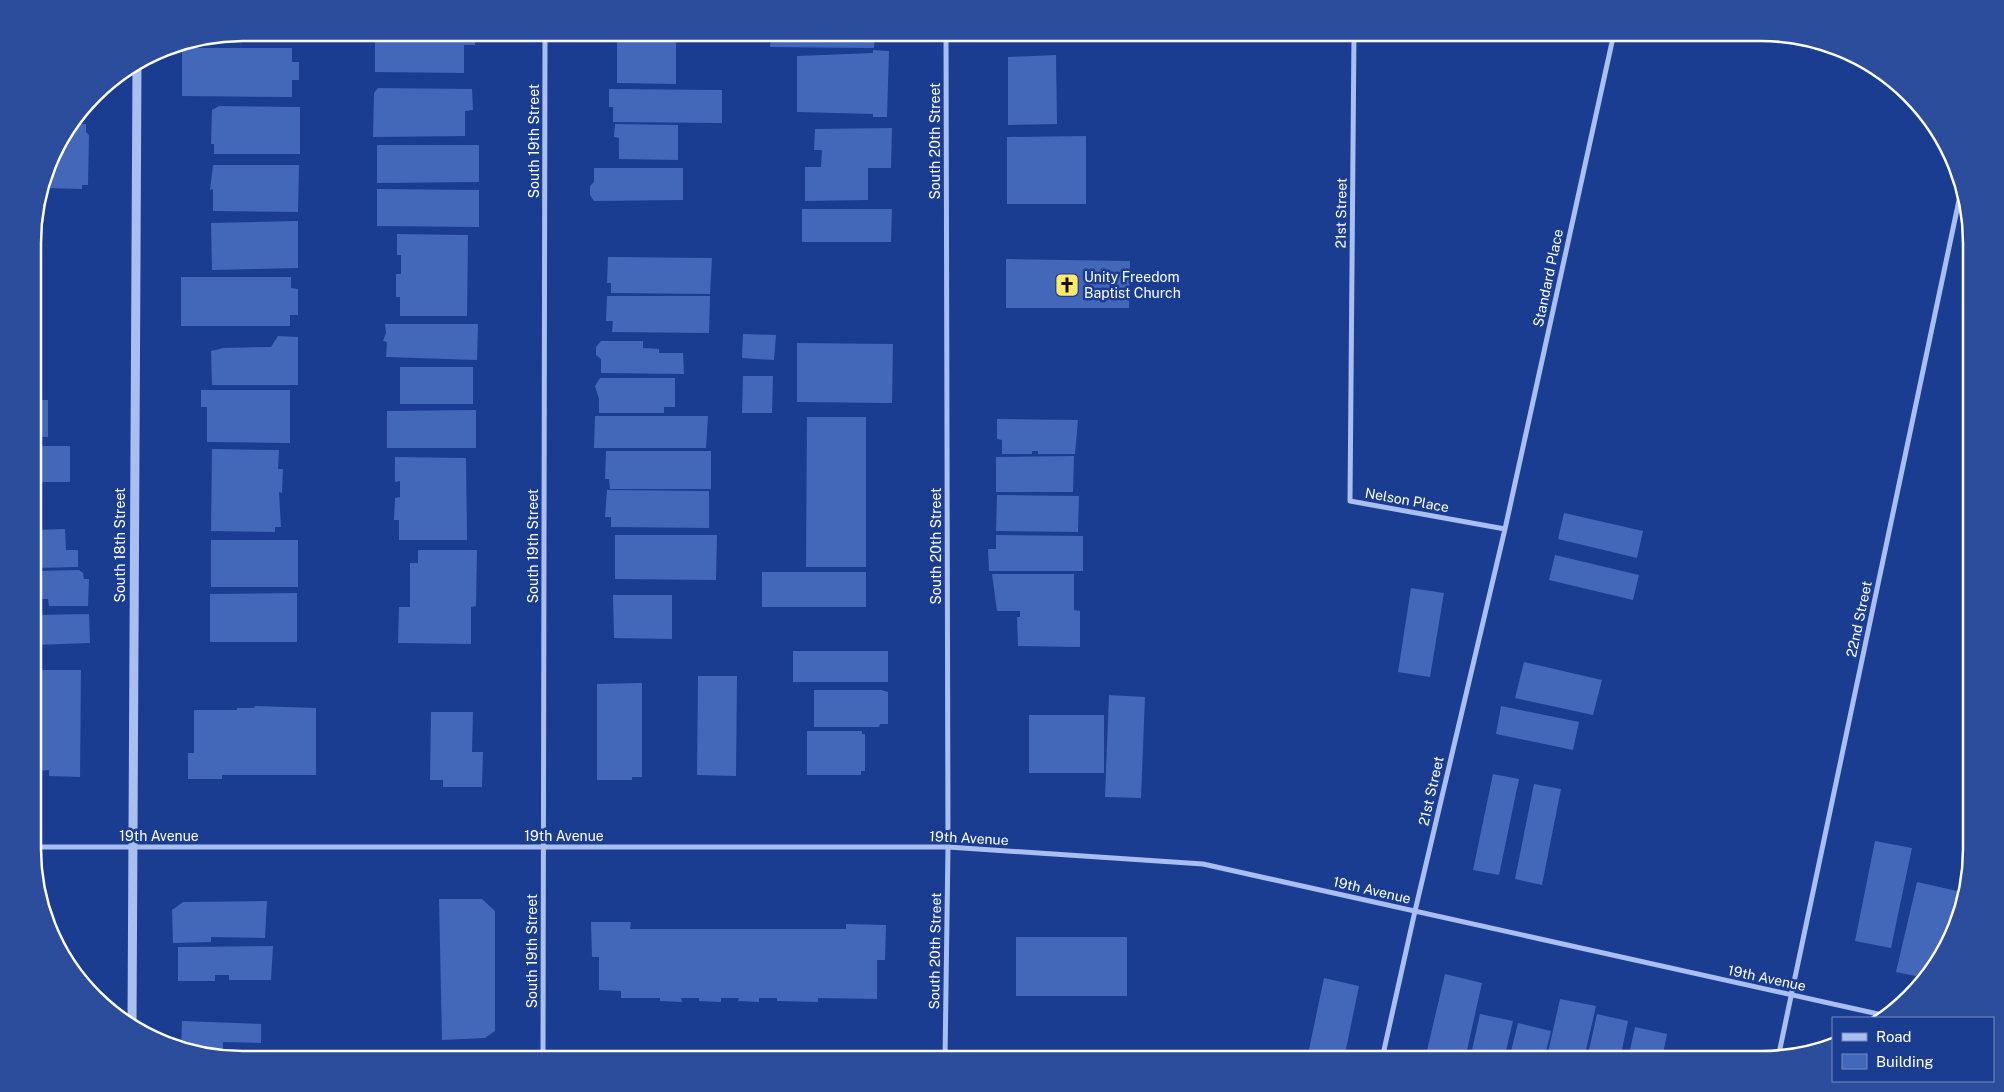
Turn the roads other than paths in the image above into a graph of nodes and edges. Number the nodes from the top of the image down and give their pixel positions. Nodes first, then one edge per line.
1 (545, 41) edge
2 (946, 41) edge
3 (1354, 41) edge
4 (1612, 41) edge
5 (137, 71) edge
6 (1959, 202) edge
7 (1351, 395) joint
8 (1505, 529) junction
9 (133, 847) junction
10 (543, 847) junction
11 (948, 847) junction
12 (41, 848) edge
13 (1415, 911) junction
14 (1792, 994) junction
15 (1877, 1014) edge
16 (132, 1018) edge
17 (1780, 1050) edge
18 (543, 1051) edge
19 (945, 1051) edge
20 (1384, 1051) edge

1 - 10 street, South 19th Street
2 - 11 street, South 20th Street
3 - 7 street, 21st Street
4 - 8 street, Standard Place
5 - 9 street, South 18th Street
6 - 14 street, 22nd Street
7 - 8 street, Nelson Place
8 - 13 street, 21st Street
9 - 10 street, 19th Avenue
9 - 12 street, 19th Avenue
9 - 16 street, South 18th Street
10 - 11 street, 19th Avenue
10 - 18 street, South 19th Street
11 - 13 street, 19th Avenue
11 - 19 street, South 20th Street
13 - 14 street, 19th Avenue
13 - 20 street, 21st Street
14 - 15 street, 19th Avenue
14 - 17 street, 22nd Street

